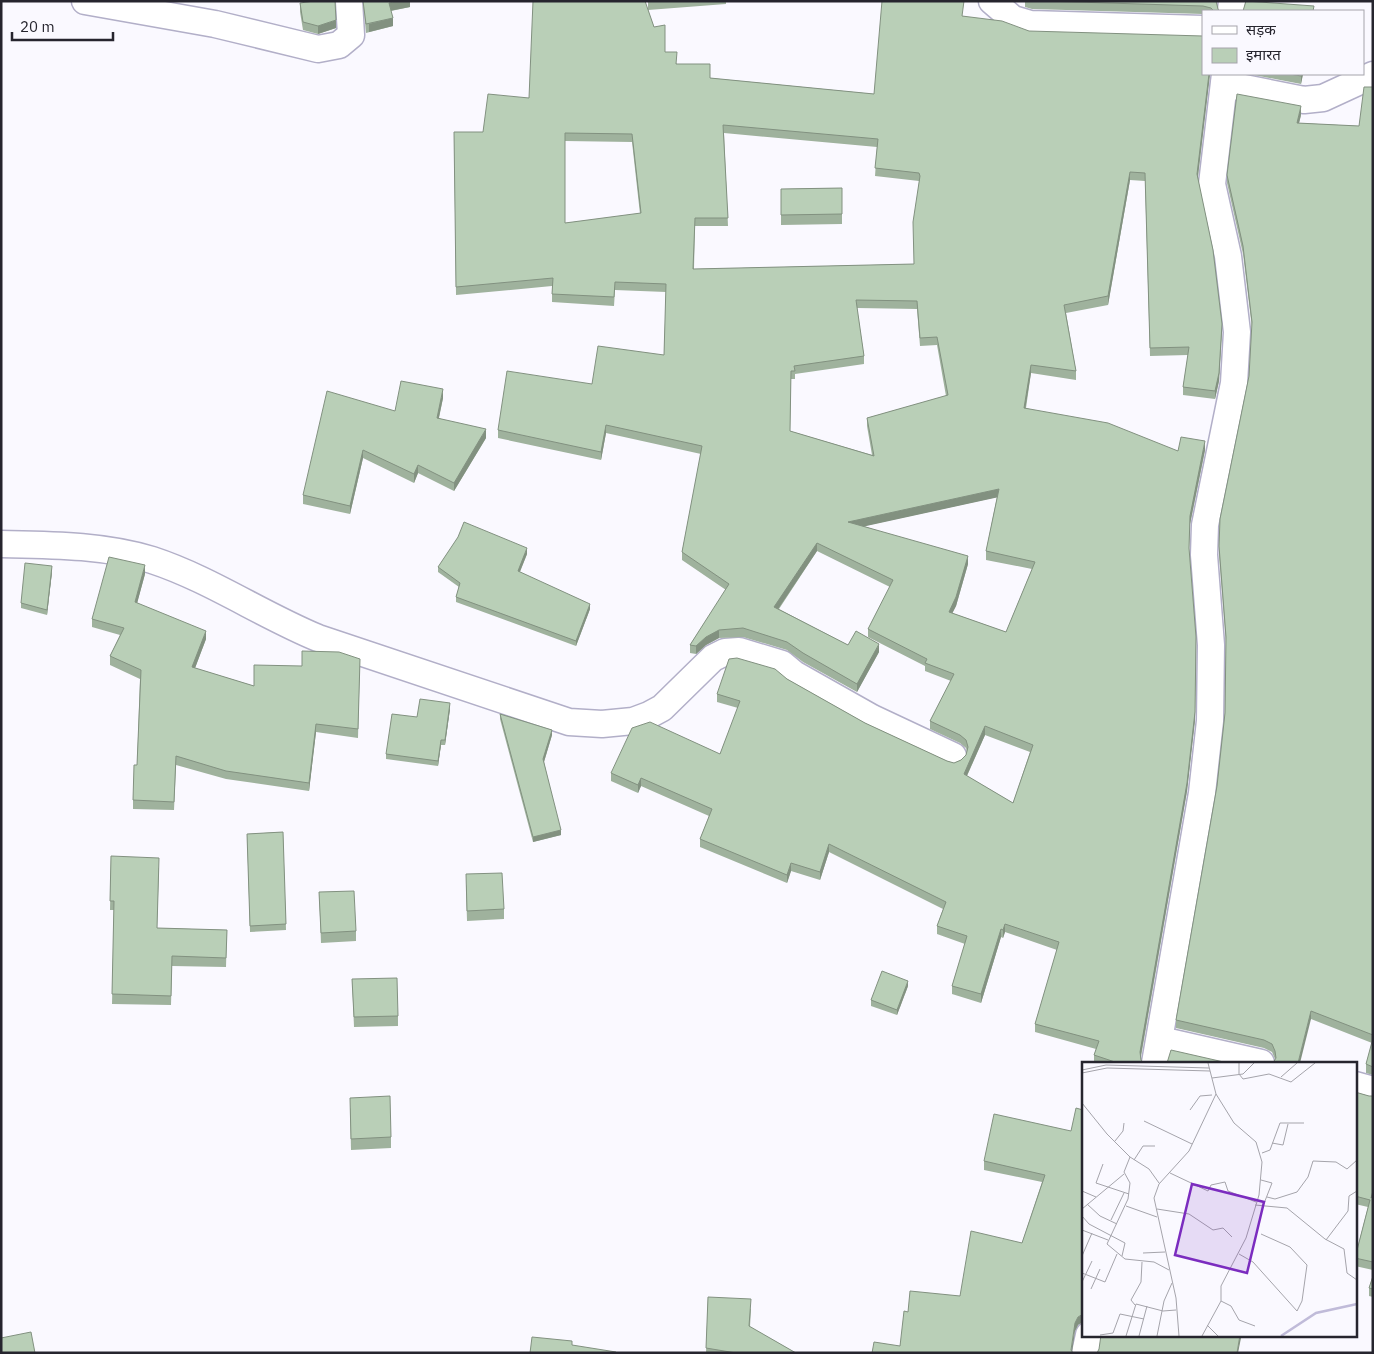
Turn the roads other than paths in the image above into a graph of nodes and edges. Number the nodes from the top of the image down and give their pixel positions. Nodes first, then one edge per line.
1 (85, 1) edge
2 (349, 1) edge
3 (992, 1) edge
4 (1202, 29) edge
5 (1373, 74) edge
6 (1224, 79) edge
7 (1, 544) edge
8 (953, 756) dead end
9 (1157, 1052) edge
10 (1252, 1062) edge
11 (1356, 1085) edge
12 (1373, 1090) edge
13 (1089, 1336) edge
14 (1085, 1353) edge

1 - 2 street
3 - 4 street
5 - 6 street
6 - 9 street
7 - 8 street
9 - 10 street
11 - 12 street
13 - 14 street

